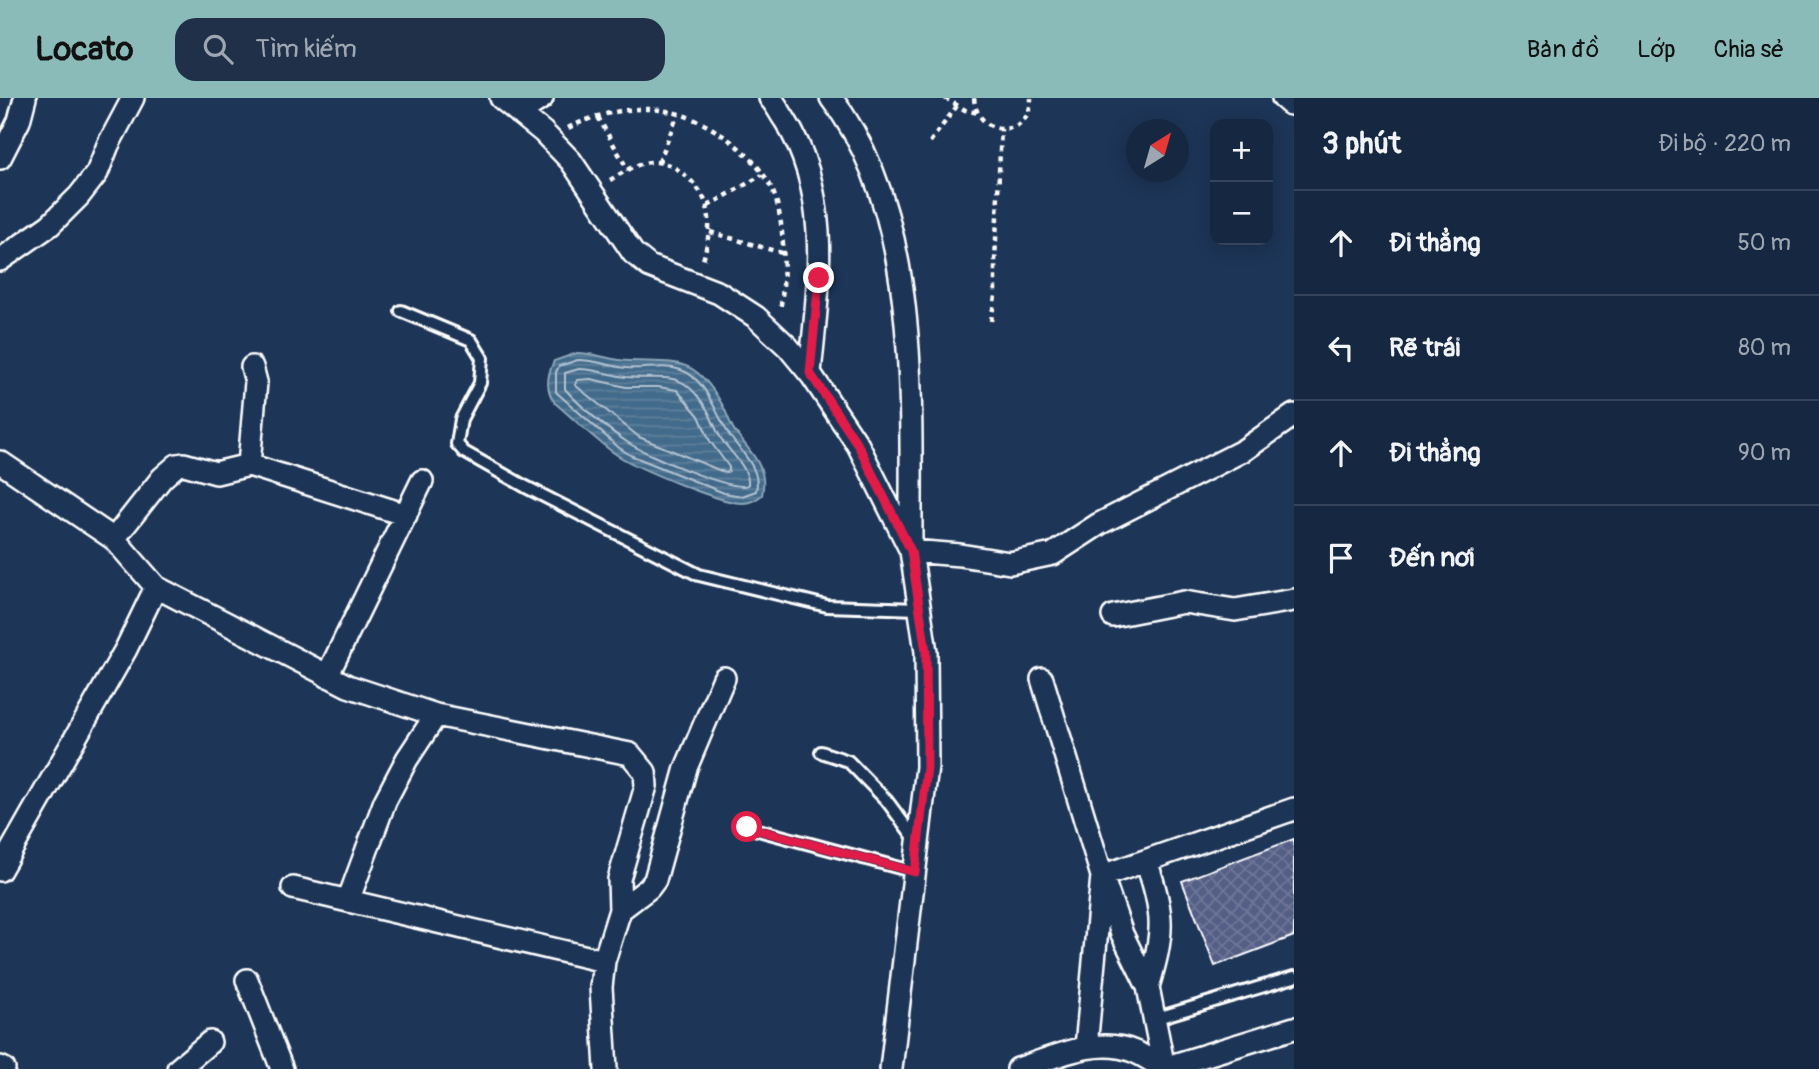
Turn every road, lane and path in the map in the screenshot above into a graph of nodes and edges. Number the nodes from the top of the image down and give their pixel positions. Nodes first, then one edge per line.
1 (25, 98) edge
2 (133, 98) edge
3 (501, 98) edge
4 (542, 98) edge
5 (770, 98) edge
6 (831, 98) edge
7 (945, 98) edge
8 (974, 98) edge
9 (1031, 98) edge
10 (1283, 98) edge
11 (1294, 104) edge
12 (957, 106) junction
13 (519, 113) junction
14 (978, 113) junction
15 (678, 114) junction
16 (598, 117) junction
17 (1001, 128) junction
18 (550, 139) junction
19 (930, 142) dead end
20 (0, 159) edge
21 (659, 162) junction
22 (628, 170) junction
23 (762, 175) junction
24 (592, 191) junction
25 (708, 206) junction
26 (710, 232) junction
27 (782, 253) junction
28 (0, 260) edge
29 (695, 283) junction
30 (401, 310) dead end
31 (991, 321) dead end
32 (775, 335) junction
33 (252, 367) dead end
34 (810, 373) junction
35 (1294, 415) edge
36 (0, 462) edge
37 (249, 465) junction
38 (422, 481) dead end
39 (406, 515) junction
40 (114, 539) junction
41 (911, 551) junction
42 (156, 587) junction
43 (1294, 600) edge
44 (919, 609) junction
45 (1113, 616) dead end
46 (327, 676) junction
47 (724, 678) dead end
48 (1042, 679) dead end
49 (436, 715) junction
50 (821, 752) dead end
51 (1294, 809) edge
52 (747, 827) dead end
53 (918, 842) junction
54 (1146, 861) junction
55 (0, 870) edge
56 (915, 872) junction
57 (1102, 876) junction
58 (293, 888) dead end
59 (348, 901) junction
60 (620, 910) junction
61 (604, 961) junction
62 (1294, 977) edge
63 (247, 980) dead end
64 (1148, 987) junction
65 (1154, 1018) junction
66 (1294, 1028) edge
67 (210, 1042) dead end
68 (1086, 1048) junction
69 (1164, 1068) edge
70 (178, 1069) edge
71 (282, 1069) edge
72 (606, 1069) edge
73 (891, 1069) edge
74 (1018, 1069) edge

1 - 20 street
2 - 28 street
3 - 13 street
4 - 13 street
5 - 34 street
6 - 41 street
7 - 12 path
8 - 14 path
9 - 17 path
10 - 11 street
12 - 14 path
12 - 19 path
13 - 18 street
14 - 17 path
15 - 16 path
15 - 21 path
15 - 23 path
16 - 18 path
16 - 22 path
17 - 31 path
18 - 24 street
21 - 22 path
21 - 25 path
22 - 24 path
23 - 25 path
23 - 27 path
24 - 29 street
25 - 26 path
26 - 27 path
26 - 29 path
27 - 32 path
29 - 32 street
30 - 44 lane
32 - 34 street
33 - 37 street
34 - 41 street
35 - 41 street
36 - 40 street
37 - 39 street
37 - 40 street
38 - 39 street
39 - 46 street
40 - 42 street
41 - 44 street
42 - 46 street
42 - 55 street
43 - 45 street
44 - 53 street
46 - 49 street
47 - 60 street
48 - 57 street
49 - 59 street
49 - 60 street
50 - 53 lane
51 - 54 street
52 - 56 lane
53 - 56 street
54 - 57 street
54 - 64 street
56 - 73 street
57 - 64 street
57 - 68 street
58 - 59 street
59 - 61 street
60 - 61 street
61 - 72 street
62 - 65 lane
63 - 71 street
64 - 65 street
65 - 69 street
66 - 69 street
67 - 70 street
68 - 69 street
68 - 74 street

